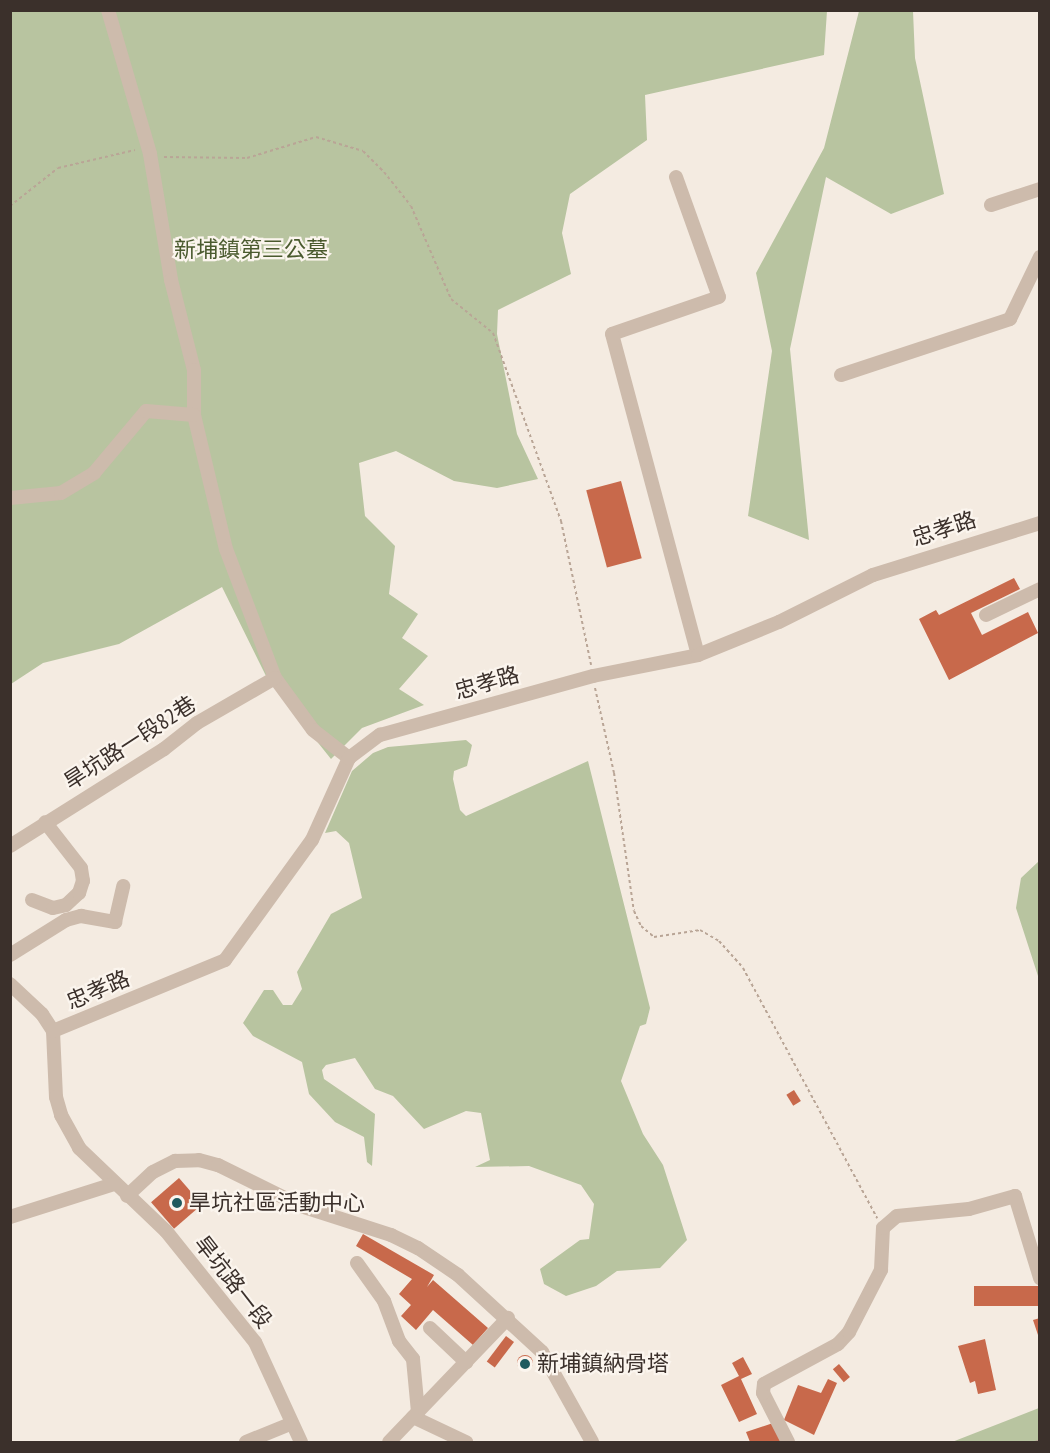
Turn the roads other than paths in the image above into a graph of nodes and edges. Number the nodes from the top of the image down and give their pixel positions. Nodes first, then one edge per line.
1 (108, 10) edge
2 (676, 177) dead end
3 (1040, 189) edge
4 (991, 205) dead end
5 (1040, 257) edge
6 (840, 375) dead end
7 (195, 415) junction
8 (10, 498) edge
9 (1040, 523) edge
10 (1040, 589) edge
11 (986, 615) dead end
12 (698, 655) junction
13 (275, 678) junction
14 (349, 758) junction
15 (45, 822) junction
16 (10, 846) edge
17 (123, 886) dead end
18 (32, 900) dead end
19 (10, 956) edge
20 (10, 984) edge
21 (53, 1032) junction
22 (114, 1184) junction
23 (127, 1196) junction
24 (10, 1217) edge
25 (357, 1263) dead end
26 (1040, 1278) edge
27 (508, 1318) junction
28 (429, 1328) dead end
29 (466, 1362) junction
30 (416, 1414) junction
31 (290, 1424) junction
32 (401, 1430) junction
33 (246, 1443) edge
34 (300, 1443) edge
35 (389, 1443) edge
36 (408, 1443) edge
37 (466, 1443) edge
38 (592, 1443) edge
39 (788, 1443) edge

1 - 7 street
2 - 12 street
3 - 4 street
5 - 6 street
7 - 8 street
7 - 13 street
9 - 12 street, 忠孝路
10 - 11 street
12 - 14 street, 忠孝路
13 - 14 street
13 - 15 street, 旱坑路一段82巷
14 - 21 street, 忠孝路
15 - 16 street, 旱坑路一段82巷
15 - 18 street
17 - 19 street
20 - 21 street
21 - 22 street, 旱坑路一段
22 - 23 street, 旱坑路一段
22 - 24 street
23 - 27 street
23 - 31 street, 旱坑路一段
25 - 30 street
26 - 39 street
27 - 29 street
27 - 38 street
28 - 29 street
29 - 30 street
30 - 32 street
30 - 37 street
31 - 33 street
31 - 34 street, 旱坑路一段
32 - 35 street
32 - 36 street

